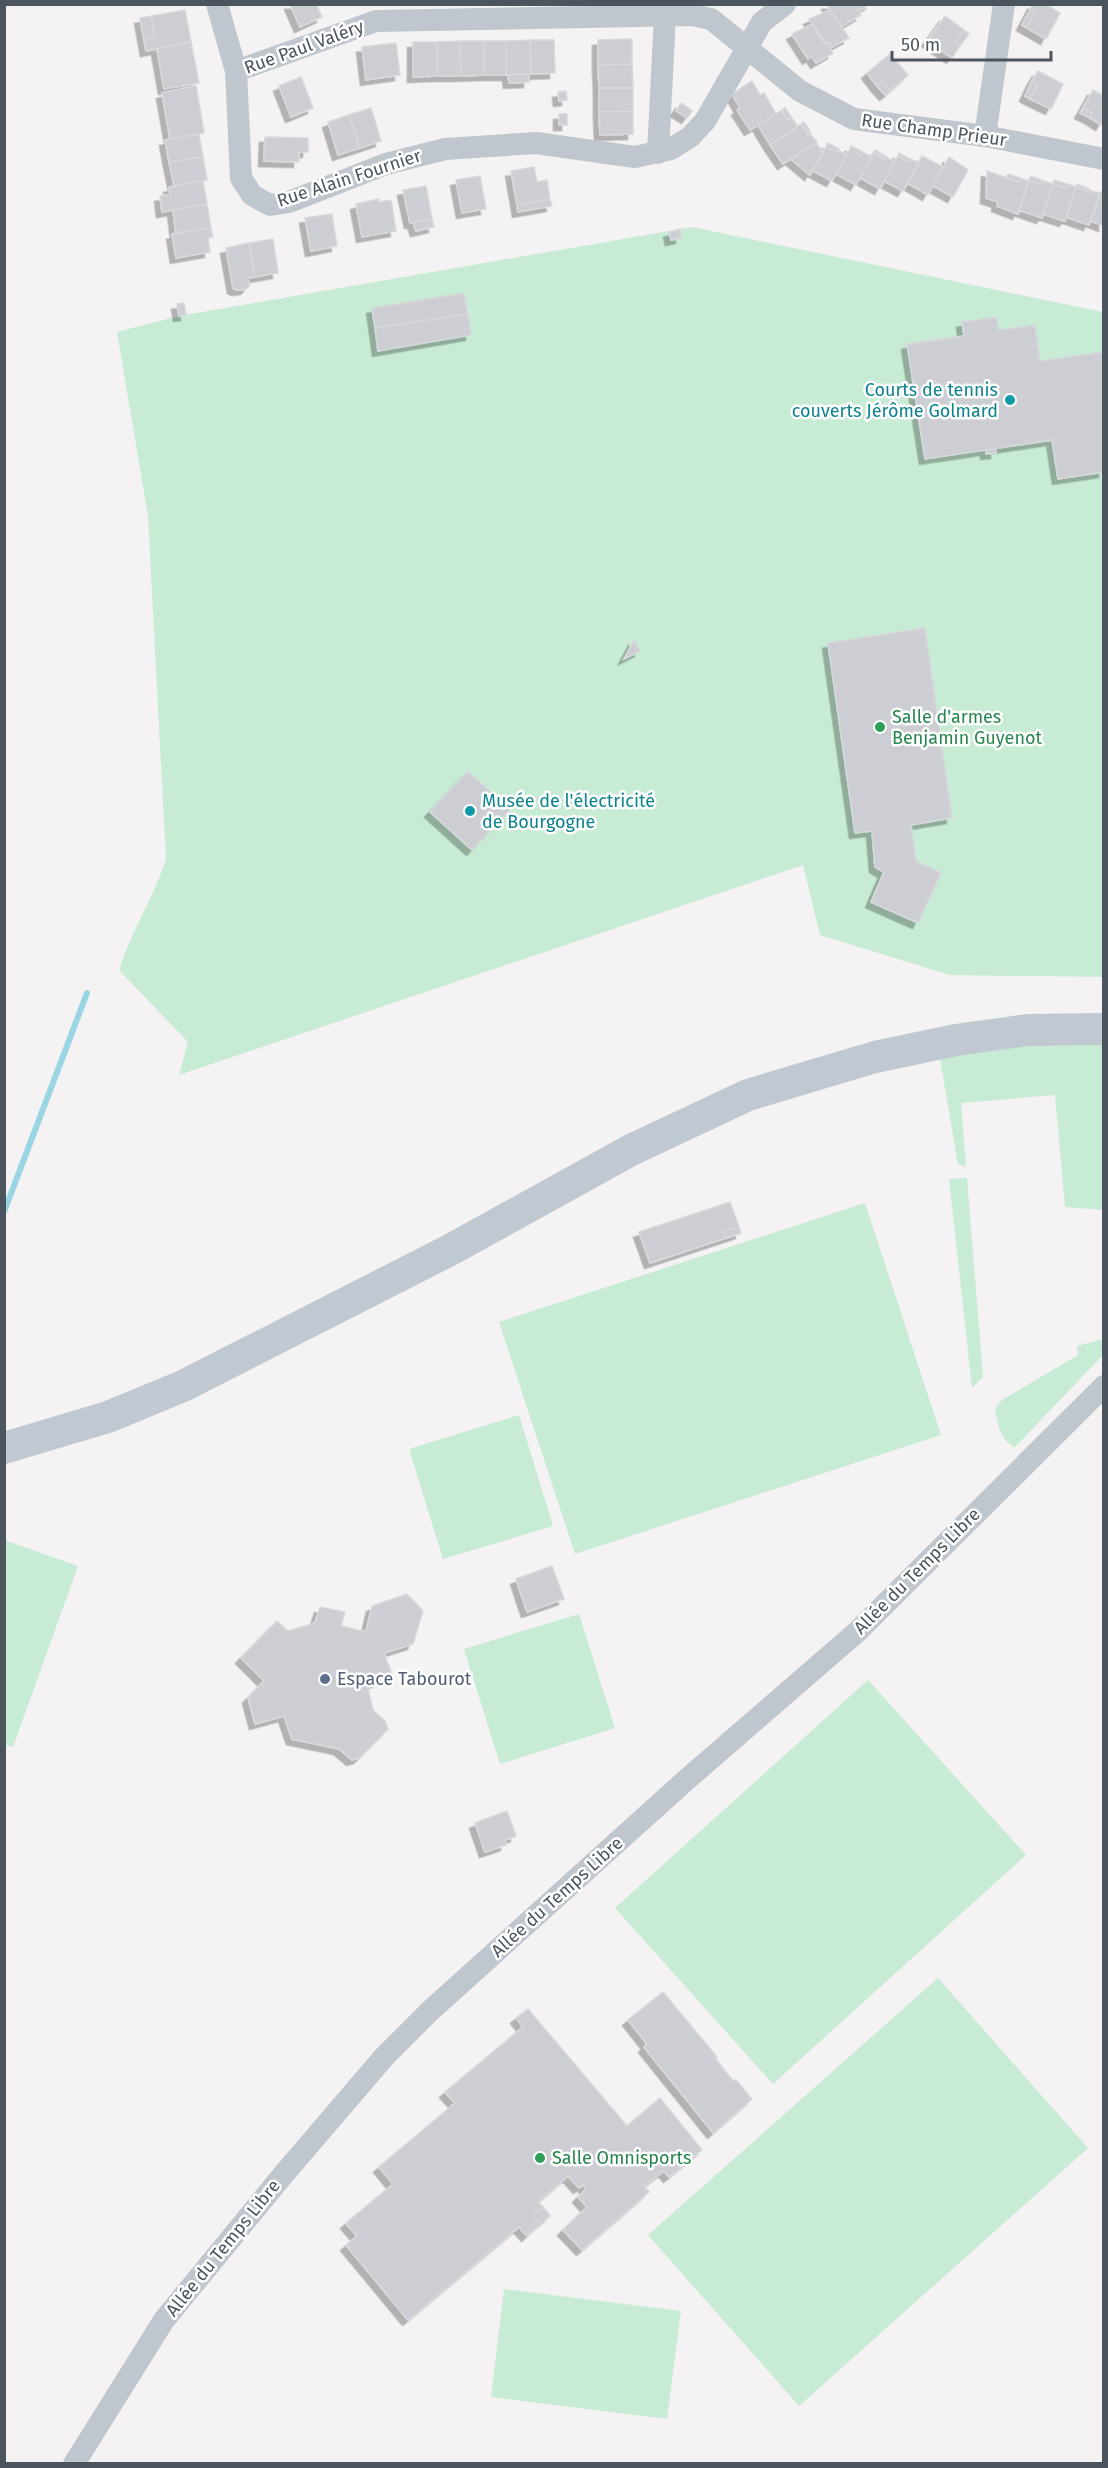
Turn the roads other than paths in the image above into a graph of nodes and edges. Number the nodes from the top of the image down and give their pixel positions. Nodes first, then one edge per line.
1 (217, 4) edge
2 (785, 4) edge
3 (1004, 4) edge
4 (394, 12) edge
5 (665, 15) junction
6 (749, 50) junction
7 (236, 71) junction
8 (985, 135) junction
9 (658, 153) junction
10 (1104, 159) edge
11 (1104, 1029) edge
12 (1104, 1386) edge
13 (4, 1448) edge
14 (74, 2463) edge

1 - 7 street, Rue Alain Fournier
2 - 6 street, Rue Alain Fournier
3 - 8 street
4 - 5 street, Rue Paul Valéry
4 - 7 street, Rue Paul Valéry
5 - 6 street
5 - 9 street
6 - 8 street, Rue Champ Prieur
6 - 9 street, Rue Alain Fournier
7 - 9 street, Rue Alain Fournier
8 - 10 street, Rue Champ Prieur
11 - 13 street
12 - 14 street, Allée du Temps Libre

